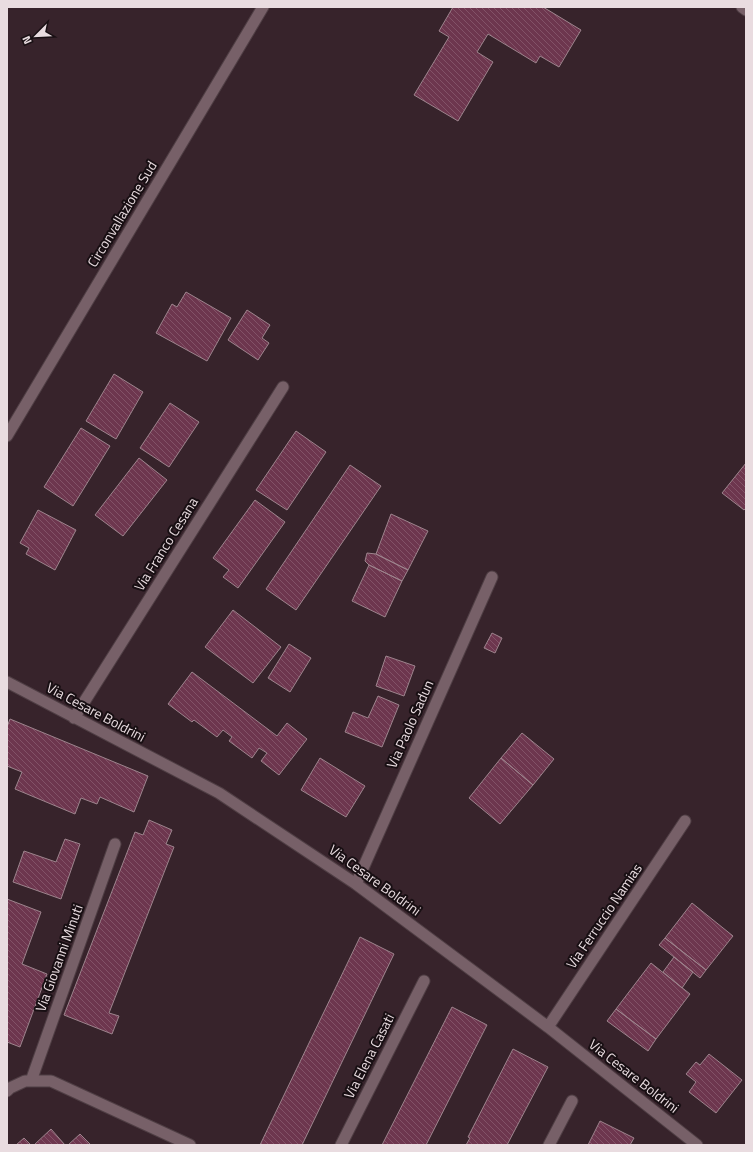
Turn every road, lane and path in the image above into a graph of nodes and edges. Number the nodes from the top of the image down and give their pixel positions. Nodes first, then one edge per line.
1 (263, 7) edge
2 (742, 7) edge
3 (746, 10) edge
4 (282, 387) dead end
5 (7, 436) edge
6 (492, 577) dead end
7 (7, 682) edge
8 (74, 718) junction
9 (686, 821) dead end
10 (115, 844) dead end
11 (356, 884) junction
12 (424, 981) dead end
13 (548, 1027) junction
14 (31, 1081) junction
15 (7, 1091) edge
16 (572, 1101) dead end
17 (190, 1145) edge
18 (341, 1145) edge
19 (549, 1145) edge
20 (698, 1145) edge

1 - 5 street, Circonvallazione Sud
2 - 3 street
4 - 8 street, Via Franco Cesana
6 - 11 street, Via Paolo Sadun
7 - 8 street, Via Cesare Boldrini
8 - 11 street, Via Cesare Boldrini
9 - 13 street, Via Ferruccio Namias
10 - 14 street, Via Giovanni Minuti
11 - 13 street, Via Cesare Boldrini
12 - 18 street, Via Elena Casati
13 - 20 street, Via Cesare Boldrini
14 - 15 street
14 - 17 street
16 - 19 street

